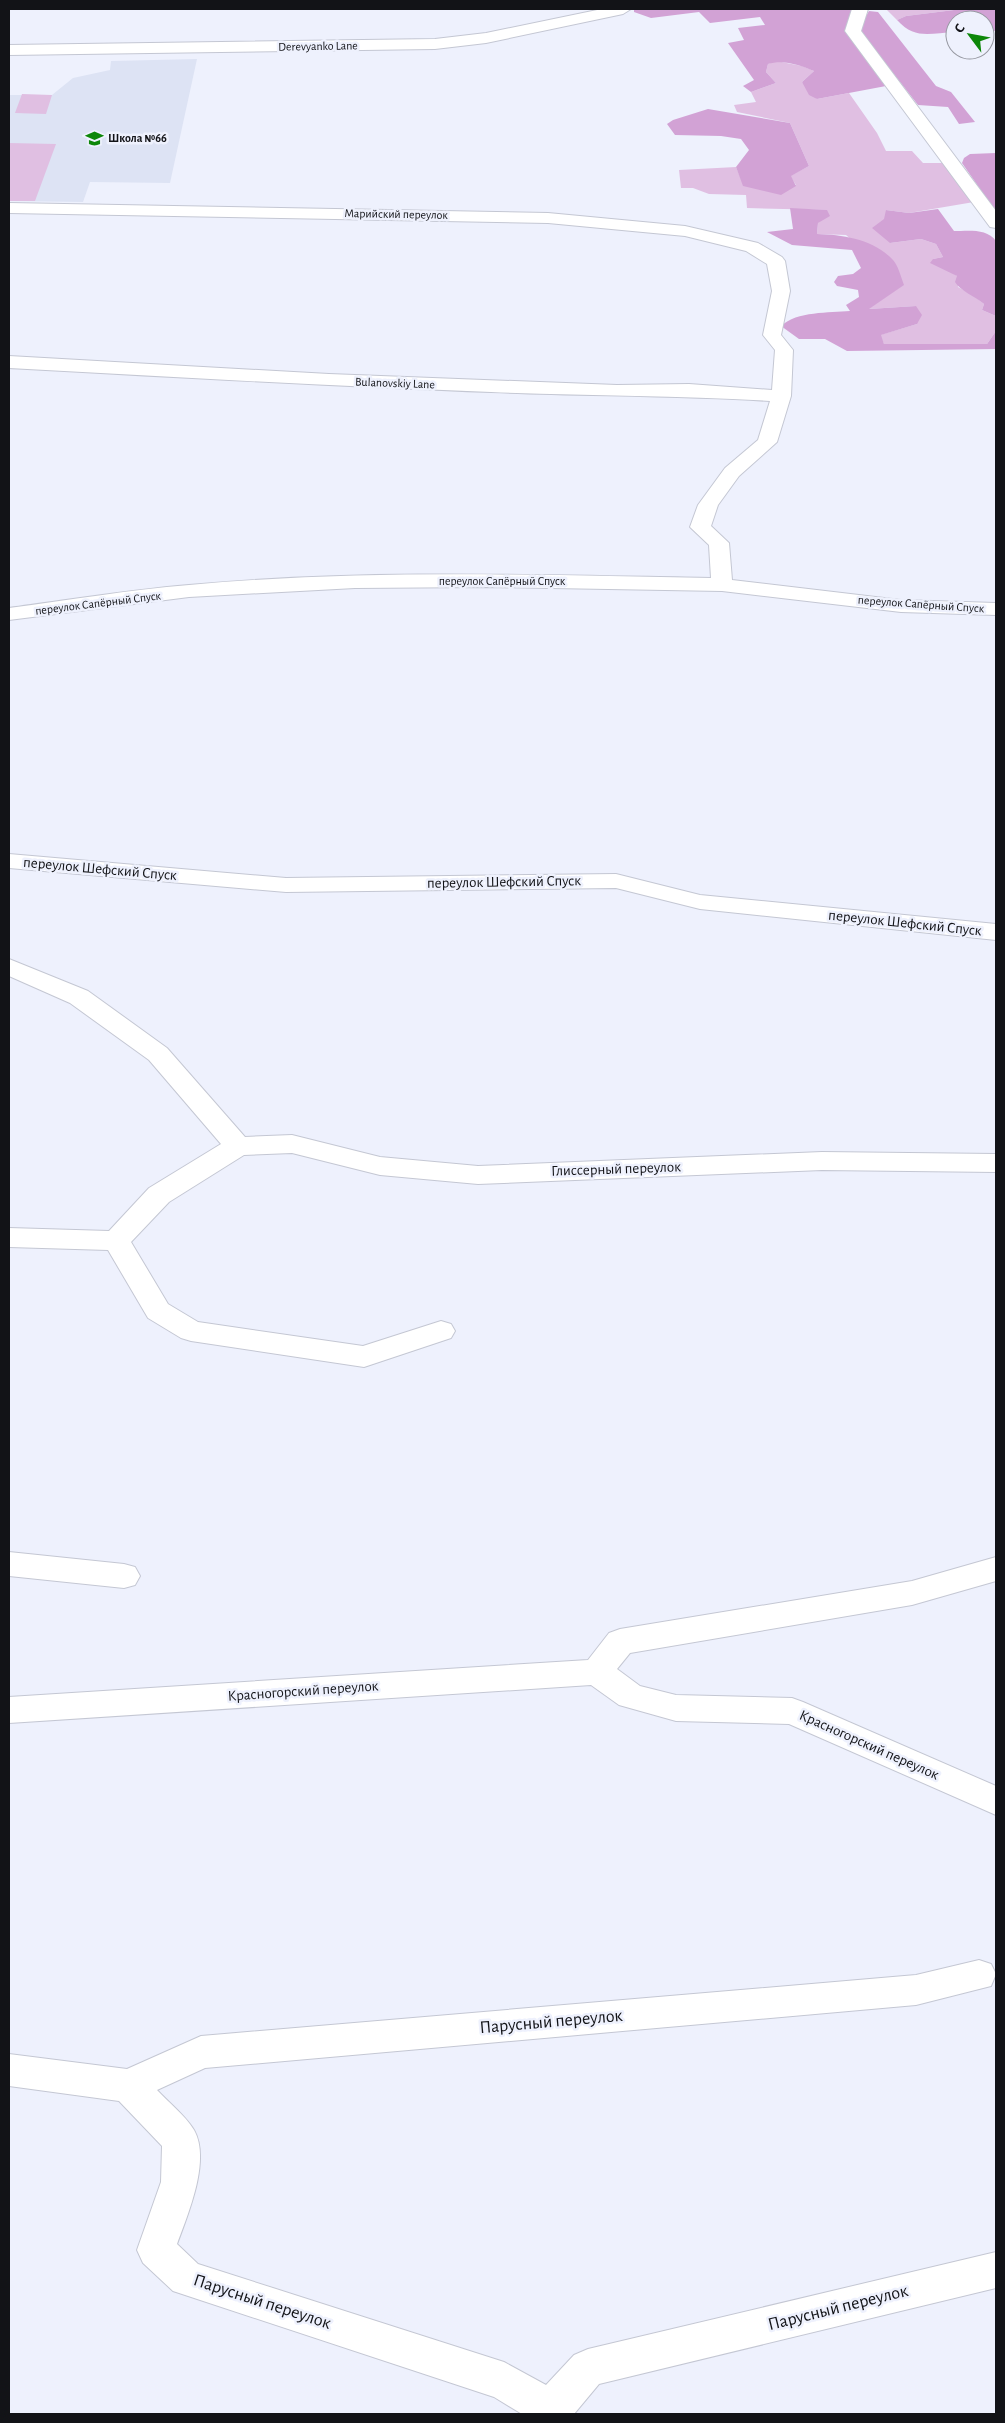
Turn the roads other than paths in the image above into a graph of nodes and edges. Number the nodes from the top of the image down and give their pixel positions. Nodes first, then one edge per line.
1 (623, 9) edge
2 (860, 9) edge
3 (9, 50) edge
4 (9, 208) edge
5 (996, 223) edge
6 (9, 362) edge
7 (781, 396) junction
8 (722, 585) junction
9 (996, 609) edge
10 (9, 614) edge
11 (9, 861) edge
12 (996, 932) edge
13 (9, 967) edge
14 (238, 1146) junction
15 (996, 1163) edge
16 (9, 1238) edge
17 (116, 1241) junction
18 (441, 1331) dead end
19 (9, 1564) edge
20 (996, 1569) edge
21 (124, 1576) dead end
22 (597, 1672) junction
23 (9, 1710) edge
24 (996, 1801) edge
25 (979, 1976) dead end
26 (9, 2070) edge
27 (130, 2086) junction
28 (996, 2270) edge
29 (552, 2412) edge

1 - 3 street, Derevyanko Lane
2 - 5 street
4 - 7 street, Марийский переулок
6 - 7 street, Bulanovskiy Lane
7 - 8 street
8 - 9 street, переулок Сапёрный Спуск
8 - 10 street, переулок Сапёрный Спуск
11 - 12 street, переулок Шефский Спуск
13 - 14 street
14 - 15 street, Глиссерный переулок
14 - 17 street, Глиссерный переулок
16 - 17 street
17 - 18 street
19 - 21 street
20 - 22 street
22 - 23 street, Красногорский переулок
22 - 24 street, Красногорский переулок
25 - 27 street, Парусный переулок
26 - 27 street
27 - 29 street, Парусный переулок
28 - 29 street, Парусный переулок

